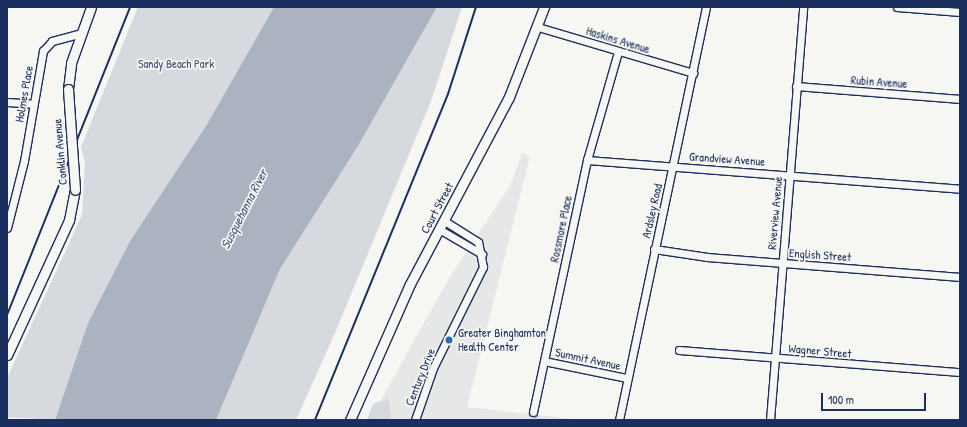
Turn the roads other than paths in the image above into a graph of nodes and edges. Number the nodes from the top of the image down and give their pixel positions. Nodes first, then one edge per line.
1 (91, 7) edge
2 (544, 7) edge
3 (706, 7) edge
4 (803, 7) edge
5 (897, 7) edge
6 (960, 12) edge
7 (538, 27) junction
8 (79, 34) junction
9 (618, 52) junction
10 (693, 73) junction
11 (796, 86) junction
12 (960, 99) edge
13 (7, 102) edge
14 (33, 104) junction
15 (587, 160) junction
16 (673, 166) junction
17 (790, 175) junction
18 (960, 189) edge
19 (441, 225) junction
20 (7, 228) edge
21 (654, 249) junction
22 (782, 263) junction
23 (960, 277) edge
24 (679, 350) dead end
25 (7, 355) edge
26 (775, 358) junction
27 (544, 361) junction
28 (960, 372) edge
29 (627, 378) junction
30 (533, 412) dead end
31 (350, 420) edge
32 (415, 420) edge
33 (619, 420) edge
34 (770, 420) edge

1 - 8 main road, Conklin Avenue
2 - 7 main road, Court Street
3 - 10 street, Ardsley Road
4 - 11 street, Riverview Avenue
5 - 6 street
7 - 9 street, Haskins Avenue
7 - 19 main road, Court Street
8 - 14 street, Holmes Place
8 - 25 main road, Conklin Avenue, bridge
9 - 10 street, Haskins Avenue
9 - 15 street, Rossmore Place
10 - 16 street, Ardsley Road
11 - 12 street, Rubin Avenue
11 - 17 street, Riverview Avenue
13 - 14 street
14 - 20 street, Holmes Place
15 - 16 street, Grandview Avenue
15 - 27 street, Rossmore Place
16 - 17 street, Grandview Avenue
16 - 21 street, Ardsley Road
17 - 18 street, Grandview Avenue
17 - 22 street, Riverview Avenue
19 - 31 main road, Court Street
19 - 32 street, Century Drive
21 - 22 street, English Street
21 - 29 street, Ardsley Road
22 - 23 street, English Street
22 - 26 street, Riverview Avenue
24 - 26 street, Wagner Street
26 - 28 street, Wagner Street
26 - 34 street, Riverview Avenue
27 - 29 street, Summit Avenue
27 - 30 street, Rossmore Place
29 - 33 street, Ardsley Road

